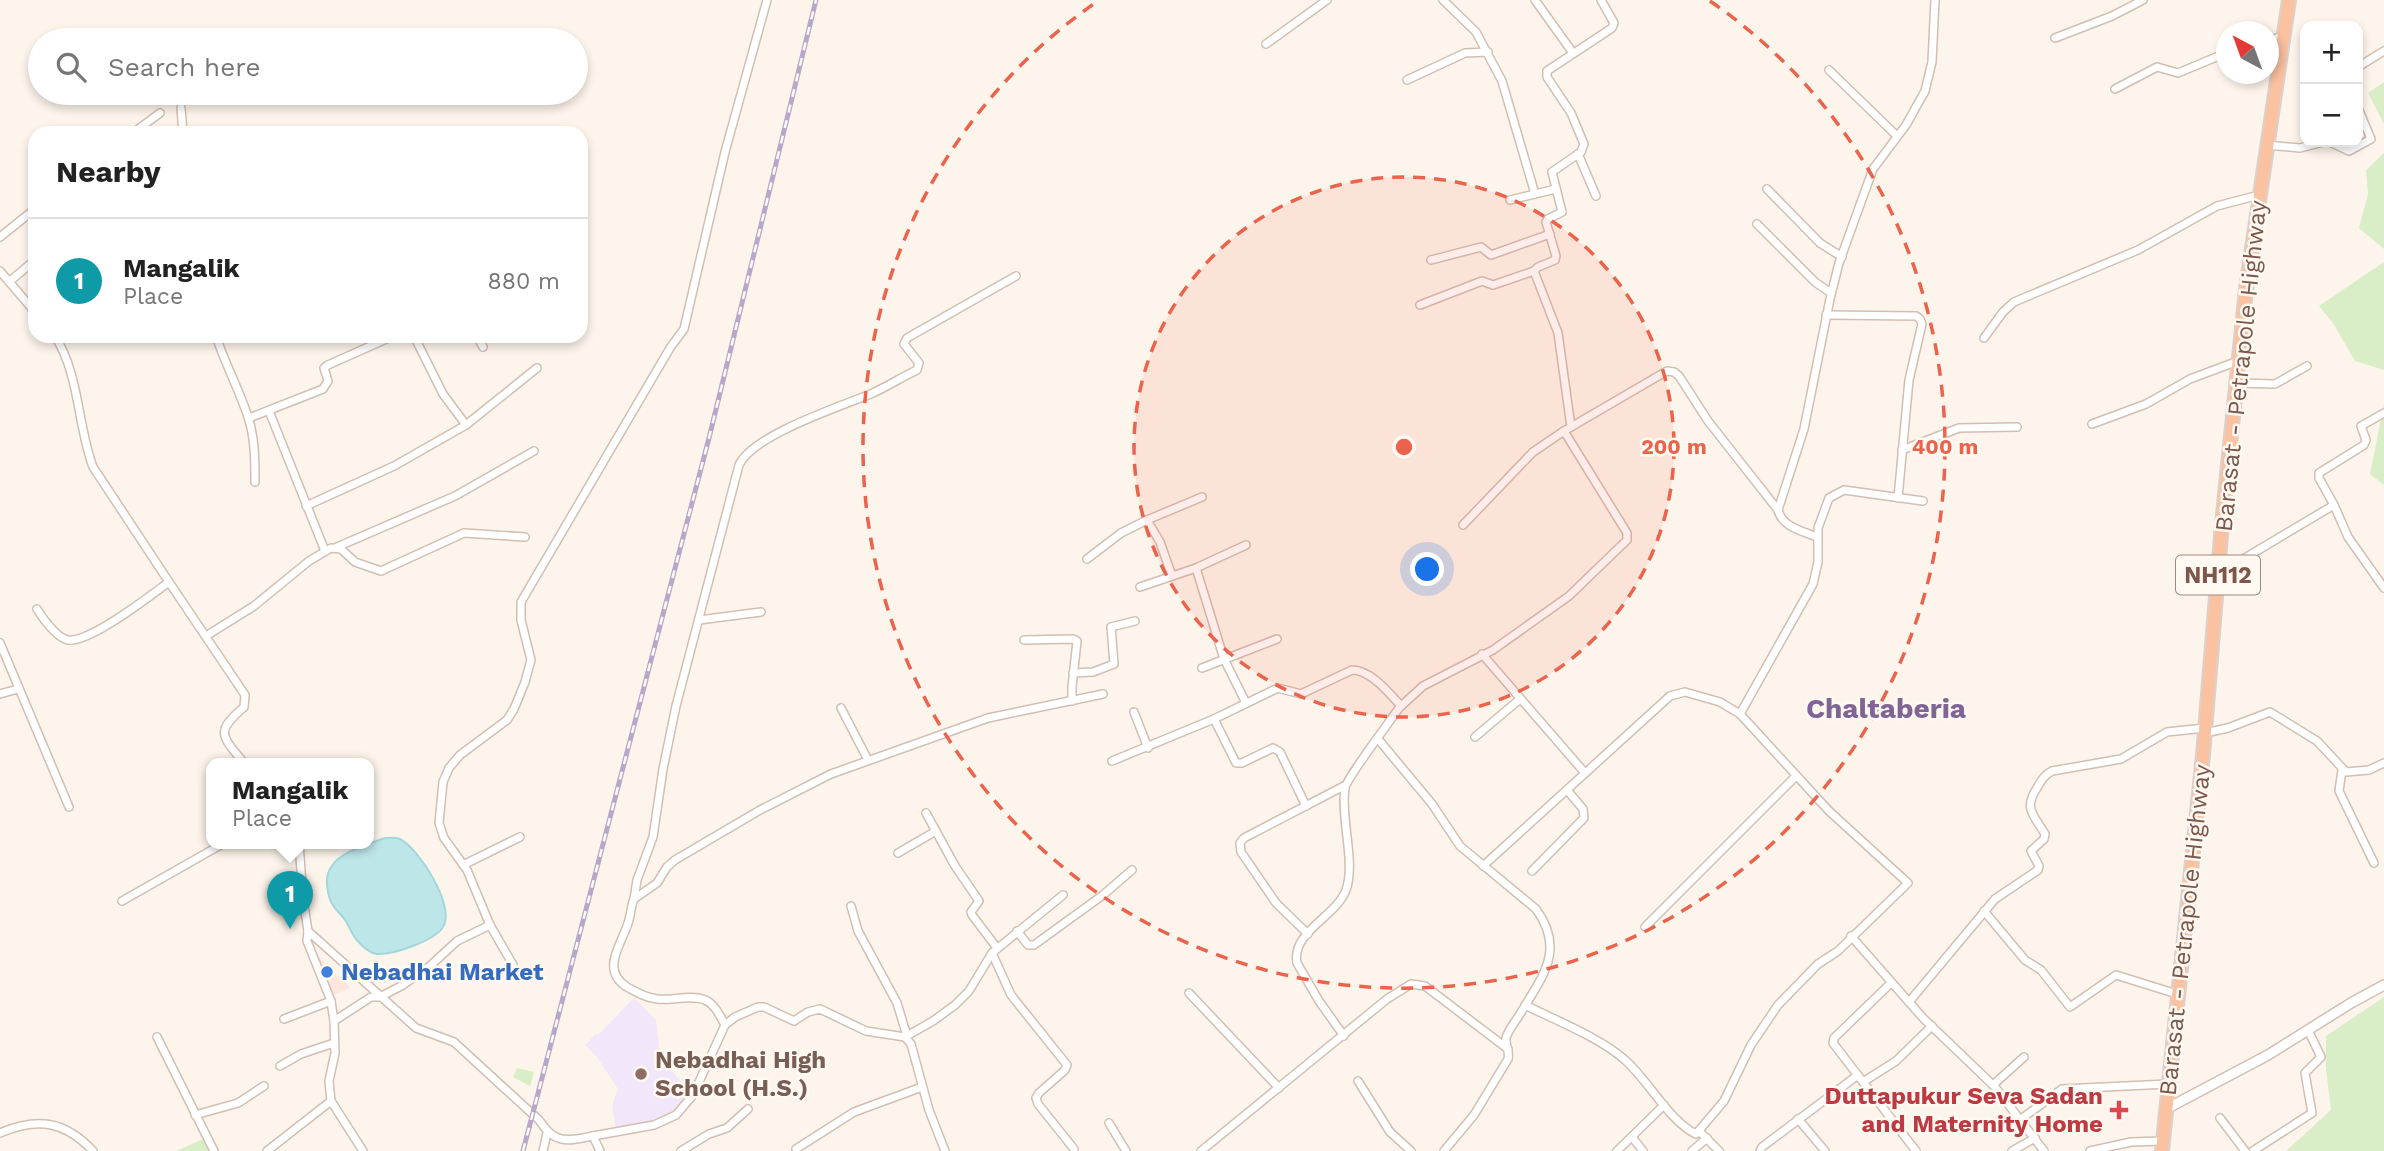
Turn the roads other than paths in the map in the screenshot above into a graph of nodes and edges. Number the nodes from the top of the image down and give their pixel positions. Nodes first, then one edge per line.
1 (766, 0) edge
2 (1327, 0) edge
3 (1443, 0) edge
4 (1535, 0) edge
5 (1601, 0) edge
6 (1935, 0) edge
7 (2143, 0) edge
8 (2289, 0) edge
9 (2283, 36) junction
10 (2279, 37) edge
11 (2055, 38) dead end
12 (1266, 44) dead end
13 (2384, 51) edge
14 (1488, 52) junction
15 (1573, 53) junction
16 (2216, 57) edge
17 (2363, 64) edge
18 (1829, 69) dead end
19 (1407, 80) dead end
20 (2115, 89) dead end
21 (181, 108) dead end
22 (160, 113) dead end
23 (2363, 120) edge
24 (142, 126) edge
25 (182, 126) edge
26 (1897, 136) junction
27 (2363, 143) edge
28 (2267, 145) junction
29 (2304, 147) edge
30 (2341, 147) edge
31 (2356, 147) edge
32 (1578, 154) junction
33 (1556, 189) junction
34 (1767, 189) dead end
35 (1535, 194) junction
36 (2259, 195) junction
37 (1596, 196) dead end
38 (1510, 200) dead end
39 (28, 215) edge
40 (1757, 224) dead end
41 (1550, 234) junction
42 (0, 237) edge
43 (1842, 257) junction
44 (1431, 260) dead end
45 (28, 266) edge
46 (0, 271) edge
47 (1534, 271) junction
48 (1016, 276) dead end
49 (9, 282) junction
50 (1831, 293) junction
51 (28, 304) edge
52 (1420, 305) dead end
53 (1826, 316) junction
54 (1983, 338) dead end
55 (59, 343) edge
56 (218, 343) edge
57 (377, 343) edge
58 (418, 343) edge
59 (481, 343) edge
60 (483, 347) dead end
61 (2238, 361) junction
62 (2307, 366) dead end
63 (537, 368) dead end
64 (2236, 383) junction
65 (269, 411) junction
66 (2384, 413) edge
67 (249, 418) junction
68 (2092, 424) dead end
69 (466, 425) junction
70 (2017, 427) dead end
71 (1567, 429) junction
72 (534, 450) dead end
73 (1902, 450) junction
74 (255, 482) dead end
75 (1202, 497) dead end
76 (1898, 498) junction
77 (1923, 501) dead end
78 (2334, 505) junction
79 (306, 506) junction
80 (1779, 510) junction
81 (1147, 520) junction
82 (1463, 525) dead end
83 (525, 537) dead end
84 (1816, 537) junction
85 (1246, 545) dead end
86 (337, 547) junction
87 (325, 551) junction
88 (1087, 558) dead end
89 (1196, 568) junction
90 (2218, 575) junction
91 (1172, 576) junction
92 (169, 582) junction
93 (1140, 587) dead end
94 (2384, 588) edge
95 (37, 609) dead end
96 (761, 612) dead end
97 (699, 620) junction
98 (1135, 621) dead end
99 (206, 636) junction
100 (1277, 639) dead end
101 (1024, 640) dead end
102 (0, 643) edge
103 (1482, 654) junction
104 (1224, 659) junction
105 (1202, 668) dead end
106 (1073, 673) junction
107 (18, 690) junction
108 (0, 694) edge
109 (1103, 694) dead end
110 (1520, 699) junction
111 (1072, 701) junction
112 (1246, 703) junction
113 (1401, 706) junction
114 (841, 708) dead end
115 (1134, 712) dead end
116 (1740, 714) junction
117 (1214, 719) junction
118 (2205, 731) junction
119 (1475, 737) dead end
120 (1378, 739) junction
121 (1148, 748) junction
122 (240, 758) edge
123 (868, 760) junction
124 (1112, 761) dead end
125 (2384, 762) edge
126 (2342, 770) junction
127 (1585, 773) junction
128 (1796, 776) junction
129 (1345, 786) junction
130 (1567, 790) junction
131 (1306, 806) junction
132 (69, 807) dead end
133 (926, 813) dead end
134 (936, 831) junction
135 (520, 837) dead end
136 (213, 849) edge
137 (299, 849) edge
138 (898, 853) dead end
139 (2374, 863) dead end
140 (463, 865) junction
141 (1483, 866) junction
142 (1132, 870) dead end
143 (1532, 871) dead end
144 (1063, 895) dead end
145 (634, 899) junction
146 (122, 901) dead end
147 (851, 906) dead end
148 (1984, 911) junction
149 (489, 925) junction
150 (1645, 927) dead end
151 (308, 931) junction
152 (1017, 931) junction
153 (1308, 934) junction
154 (1851, 936) junction
155 (994, 951) junction
156 (513, 965) dead end
157 (1891, 983) junction
158 (2384, 985) edge
159 (1189, 993) dead end
160 (2177, 994) junction
161 (380, 997) junction
162 (331, 1001) junction
163 (1909, 1002) junction
164 (1525, 1005) junction
165 (284, 1019) dead end
166 (334, 1021) junction
167 (725, 1025) junction
168 (1932, 1026) junction
169 (2308, 1030) junction
170 (1344, 1035) junction
171 (906, 1036) junction
172 (157, 1037) dead end
173 (334, 1043) junction
174 (1508, 1049) junction
175 (2024, 1057) dead end
176 (281, 1066) dead end
177 (1858, 1075) junction
178 (1358, 1081) dead end
179 (1864, 1082) junction
180 (2168, 1084) junction
181 (1993, 1085) junction
182 (264, 1086) dead end
183 (922, 1087) junction
184 (1279, 1088) junction
185 (331, 1101) junction
186 (1664, 1105) junction
187 (748, 1109) dead end
188 (2166, 1109) junction
189 (195, 1115) junction
190 (2220, 1118) dead end
191 (1798, 1119) junction
192 (2021, 1119) junction
193 (1109, 1123) dead end
194 (1699, 1131) junction
195 (0, 1133) edge
196 (547, 1133) junction
197 (593, 1136) junction
198 (1632, 1137) junction
199 (1707, 1138) junction
200 (2035, 1138) junction
201 (2162, 1146) edge
202 (796, 1149) dead end
203 (1074, 1149) dead end
204 (93, 1151) edge
205 (214, 1151) edge
206 (267, 1151) edge
207 (363, 1151) edge
208 (543, 1151) edge
209 (600, 1151) edge
210 (681, 1151) edge
211 (945, 1151) edge
212 (1126, 1151) edge
213 (1201, 1151) edge
214 (1411, 1151) edge
215 (1444, 1151) edge
216 (1617, 1151) edge
217 (1643, 1151) edge
218 (1692, 1151) edge
219 (1719, 1151) edge
220 (1760, 1151) edge
221 (1825, 1151) edge
222 (1916, 1151) edge
223 (2012, 1151) edge
224 (2044, 1151) edge
225 (2090, 1151) edge
226 (2245, 1151) edge
227 (2252, 1151) edge

1 - 140 street
2 - 12 street
3 - 14 street
4 - 15 street
5 - 15 street
6 - 26 street
7 - 11 street
8 - 9 highway, Barasat - Petrapole Highway / NH112
9 - 10 street
9 - 28 highway, Barasat - Petrapole Highway / NH112
13 - 17 street
14 - 19 street
14 - 35 street
15 - 32 street
16 - 20 street
18 - 26 street
21 - 25 street
22 - 24 street
23 - 27 street
26 - 43 street
28 - 29 street
28 - 36 highway, Barasat - Petrapole Highway / NH112
30 - 31 street
32 - 33 street
32 - 37 street
33 - 35 street
33 - 41 street
34 - 43 street
35 - 38 street
36 - 54 street
36 - 61 highway, Barasat - Petrapole Highway / NH112
39 - 42 street
40 - 50 street
41 - 44 street
41 - 47 street
43 - 50 street
45 - 49 street
46 - 49 street
47 - 52 street
47 - 71 street
48 - 97 street
49 - 51 street
50 - 53 street
53 - 73 street
53 - 80 street
55 - 92 street
56 - 67 street
57 - 65 street
58 - 69 street
59 - 60 street
61 - 64 highway, Barasat - Petrapole Highway / NH112
61 - 68 street
62 - 64 street
63 - 69 street
64 - 90 highway, Barasat - Petrapole Highway / NH112
65 - 67 street
65 - 79 street
66 - 78 street
67 - 74 street
69 - 79 street
70 - 73 street
71 - 80 street
71 - 82 street
71 - 103 street
72 - 86 street
73 - 76 street
75 - 81 street
76 - 77 street
76 - 84 street
78 - 90 street
78 - 94 street
79 - 87 street
80 - 84 street
81 - 88 street
81 - 91 street
83 - 86 street
84 - 116 street
85 - 89 street
86 - 87 street
87 - 99 street
89 - 91 street
89 - 104 street
90 - 118 highway, Barasat - Petrapole Highway / NH112
91 - 93 street
92 - 95 street
92 - 99 street
96 - 97 street
97 - 145 street
98 - 106 street
99 - 122 street
100 - 104 street
101 - 106 street
102 - 107 street
103 - 110 street
103 - 113 street
104 - 105 street
104 - 112 street
106 - 111 street
107 - 108 street
107 - 132 street
109 - 111 street
110 - 119 street
110 - 127 street
111 - 123 street
112 - 113 street
112 - 117 street
113 - 120 street
114 - 123 street
115 - 121 street
116 - 127 street
116 - 128 street
117 - 121 street
117 - 131 street
118 - 126 street
118 - 148 street
118 - 160 highway, Barasat - Petrapole Highway / NH112
120 - 129 street
120 - 141 street
121 - 124 street
123 - 145 street
125 - 126 street
126 - 139 street
127 - 130 street
128 - 150 street
128 - 154 street
129 - 131 street
129 - 153 street
130 - 141 street
130 - 143 street
131 - 153 street
133 - 134 street
134 - 138 street
134 - 155 street
135 - 140 street
136 - 146 street
137 - 151 street
140 - 149 street
141 - 164 street
142 - 152 street
144 - 152 street
145 - 167 street
147 - 171 street
148 - 160 street
148 - 163 street
149 - 156 street
149 - 161 street
151 - 161 street
151 - 162 street
152 - 155 street
153 - 170 street
154 - 157 street
154 - 194 street
155 - 171 street
155 - 203 street
157 - 163 street
157 - 177 street
158 - 169 street
159 - 184 street
160 - 180 highway, Barasat - Petrapole Highway / NH112
161 - 166 street
161 - 196 street
162 - 165 street
162 - 166 street
163 - 168 street
164 - 174 street
164 - 186 street
166 - 173 street
167 - 171 street
167 - 197 street
168 - 179 street
168 - 181 street
169 - 188 street
169 - 227 street
170 - 174 street
170 - 184 street
171 - 183 street
172 - 189 street
173 - 176 street
173 - 185 street
174 - 215 street
175 - 181 street
177 - 179 street
177 - 191 street
178 - 214 street
179 - 222 street
180 - 188 highway, Barasat - Petrapole Highway / NH112
180 - 192 street
181 - 192 street
182 - 189 street
183 - 202 street
183 - 211 street
184 - 213 street
185 - 206 street
185 - 207 street
186 - 194 street
186 - 198 street
187 - 210 street
188 - 201 highway, Barasat - Petrapole Highway / NH112
189 - 205 street
190 - 226 street
191 - 220 street
191 - 221 street
192 - 200 street
193 - 212 street
194 - 199 street
195 - 204 street
196 - 197 street
196 - 208 street
197 - 209 street
198 - 216 street
198 - 217 street
199 - 218 street
199 - 219 street
200 - 223 street
200 - 224 street
201 - 225 street

